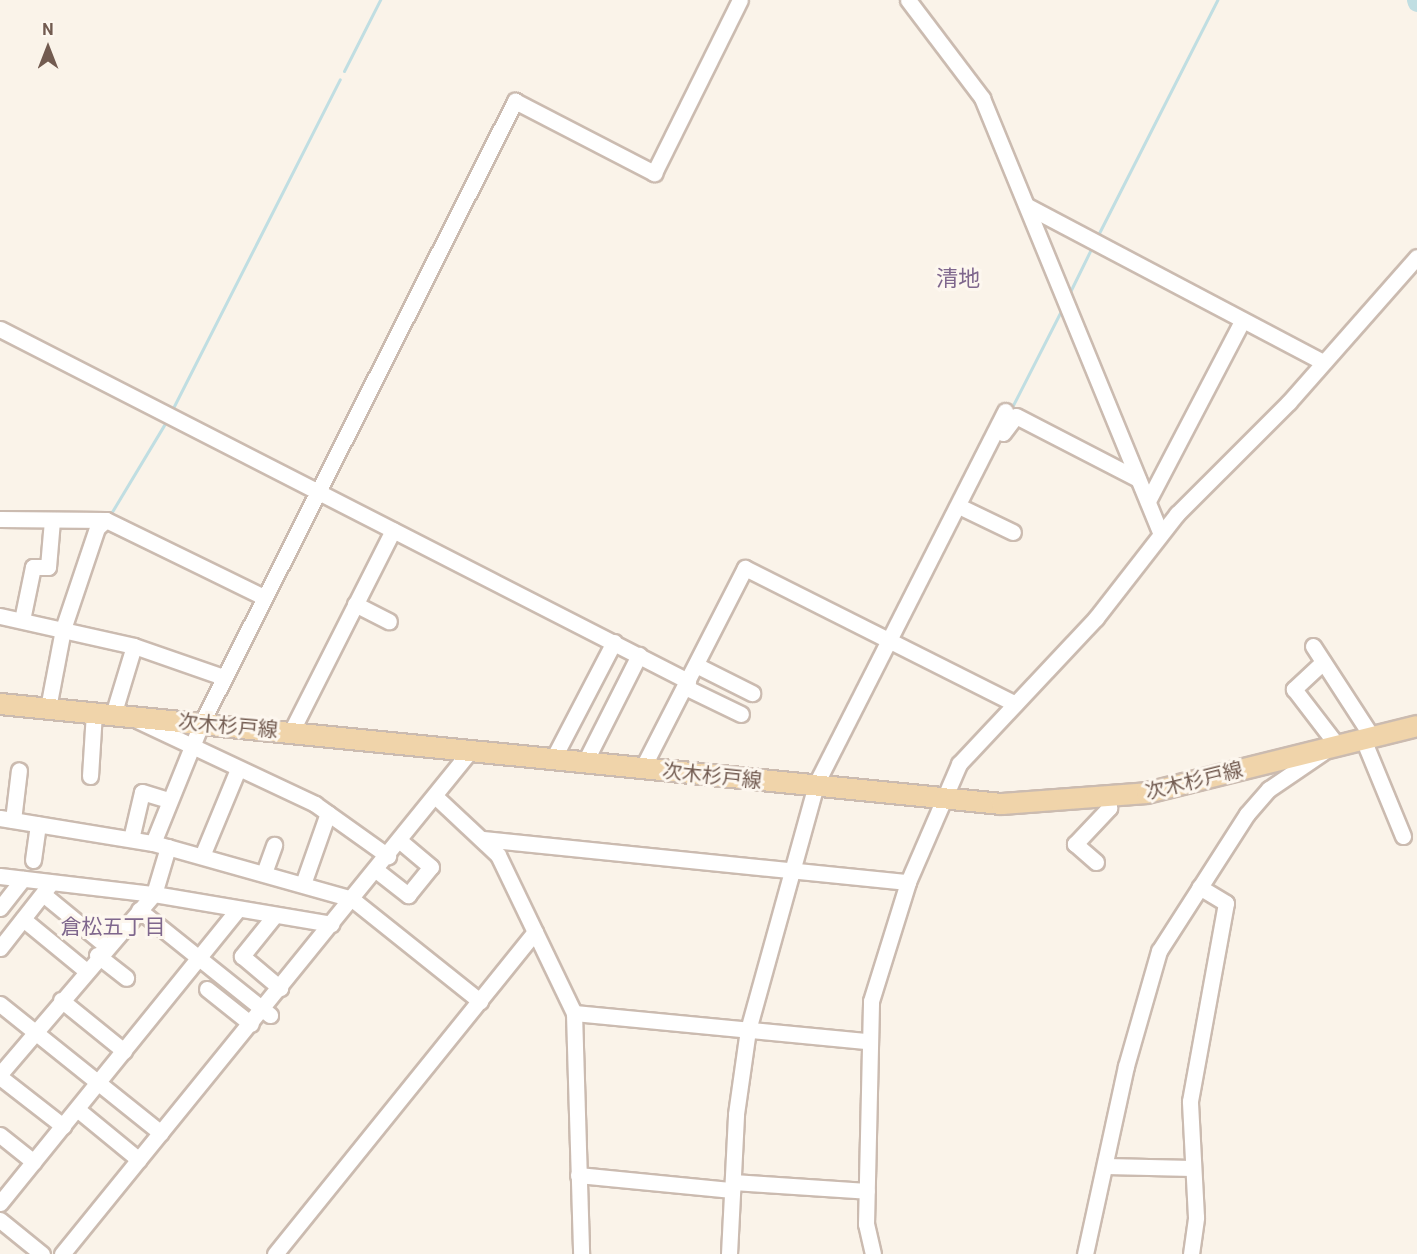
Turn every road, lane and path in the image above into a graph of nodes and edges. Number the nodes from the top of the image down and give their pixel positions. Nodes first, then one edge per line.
1 (740, 0) edge
2 (908, 0) edge
3 (1029, 207) junction
4 (1052, 219) junction
5 (1041, 238) junction
6 (1417, 257) edge
7 (1242, 321) junction
8 (0, 329) edge
9 (0, 340) edge
10 (1323, 362) junction
11 (1005, 411) dead end
12 (1138, 479) junction
13 (317, 496) junction
14 (1148, 501) junction
15 (965, 508) junction
16 (0, 519) edge
17 (52, 519) junction
18 (106, 520) junction
19 (393, 530) junction
20 (1013, 532) dead end
21 (1161, 534) junction
22 (264, 597) junction
23 (355, 604) junction
24 (0, 615) edge
25 (22, 620) junction
26 (388, 621) dead end
27 (63, 629) junction
28 (614, 642) junction
29 (892, 642) junction
30 (134, 646) junction
31 (1313, 646) dead end
32 (639, 655) junction
33 (1323, 662) junction
34 (696, 665) junction
35 (223, 677) junction
36 (686, 684) junction
37 (752, 693) dead end
38 (0, 704) edge
39 (1015, 704) junction
40 (48, 708) junction
41 (741, 714) dead end
42 (113, 715) junction
43 (201, 724) junction
44 (1417, 726) edge
45 (291, 732) junction
46 (1368, 738) junction
47 (1334, 746) junction
48 (190, 748) junction
49 (470, 751) junction
50 (553, 759) junction
51 (585, 762) junction
52 (642, 768) junction
53 (238, 769) junction
54 (19, 770) dead end
55 (90, 776) dead end
56 (819, 788) junction
57 (436, 797) junction
58 (169, 800) junction
59 (946, 800) junction
60 (1108, 800) junction
61 (328, 813) junction
62 (6, 819) edge
63 (38, 824) junction
64 (354, 831) junction
65 (1403, 836) dead end
66 (130, 839) junction
67 (483, 839) junction
68 (400, 841) junction
69 (160, 845) junction
70 (274, 846) dead end
71 (349, 846) dead end
72 (202, 856) junction
73 (388, 856) junction
74 (33, 860) dead end
75 (1095, 862) dead end
76 (376, 870) junction
77 (793, 870) junction
78 (264, 873) junction
79 (0, 876) edge
80 (24, 879) junction
81 (908, 882) junction
82 (303, 884) junction
83 (1199, 887) junction
84 (47, 888) junction
85 (154, 894) junction
86 (352, 899) junction
87 (0, 908) edge
88 (238, 909) junction
89 (139, 910) junction
90 (274, 915) junction
91 (23, 919) junction
92 (331, 924) junction
93 (536, 932) junction
94 (0, 948) edge
95 (101, 950) junction
96 (200, 958) junction
97 (85, 970) junction
98 (126, 978) dead end
99 (280, 988) junction
100 (207, 989) dead end
101 (61, 1000) junction
102 (480, 1001) junction
103 (0, 1004) edge
104 (267, 1012) junction
105 (574, 1013) junction
106 (251, 1024) junction
107 (748, 1030) junction
108 (35, 1032) junction
109 (866, 1041) junction
110 (124, 1051) junction
111 (0, 1075) edge
112 (98, 1083) junction
113 (76, 1109) junction
114 (63, 1126) junction
115 (161, 1132) junction
116 (0, 1135) edge
117 (139, 1160) junction
118 (33, 1162) junction
119 (1106, 1166) junction
120 (1192, 1168) junction
121 (578, 1175) junction
122 (732, 1186) junction
123 (867, 1191) junction
124 (0, 1203) edge
125 (0, 1220) edge
126 (42, 1254) edge
127 (62, 1254) edge
128 (275, 1254) edge
129 (581, 1254) edge
130 (729, 1254) edge
131 (873, 1254) edge
132 (1085, 1254) edge
133 (1191, 1254) edge

1 - 13 street
2 - 3 street
3 - 4 street
3 - 5 street
4 - 5 street
4 - 7 street
5 - 12 street
6 - 10 street
7 - 10 street
7 - 14 street
8 - 13 street
9 - 13 street
10 - 21 street
11 - 29 street
12 - 14 street
12 - 15 street
13 - 19 street
13 - 22 street
14 - 21 street
15 - 20 street
15 - 29 street
16 - 17 street
17 - 18 street
17 - 25 street
18 - 22 street
18 - 27 street
19 - 23 street
19 - 28 street
21 - 39 street
22 - 35 street
23 - 26 street
23 - 45 street
24 - 25 street
25 - 27 street
27 - 30 street
27 - 40 street
28 - 32 street
28 - 50 street
29 - 34 street
29 - 39 street
29 - 56 street
30 - 35 street
30 - 42 street
31 - 33 street
32 - 36 street
32 - 51 street
33 - 46 street
33 - 47 street
34 - 36 street
34 - 37 street
35 - 43 street
36 - 41 street
36 - 52 street
38 - 40 main road, 次木杉戸線
39 - 59 street
40 - 42 main road, 次木杉戸線
42 - 43 main road, 次木杉戸線
42 - 48 street
42 - 55 street
43 - 45 main road, 次木杉戸線
43 - 48 street
44 - 46 main road, 次木杉戸線
45 - 49 main road, 次木杉戸線
46 - 47 main road, 次木杉戸線
46 - 65 street
47 - 60 main road, 次木杉戸線
47 - 83 street
48 - 53 street
48 - 58 street
49 - 50 main road, 次木杉戸線
49 - 57 street
50 - 51 main road, 次木杉戸線
51 - 52 main road, 次木杉戸線
52 - 56 main road, 次木杉戸線
53 - 61 street
53 - 72 street
54 - 62 street
56 - 59 main road, 次木杉戸線
56 - 77 street
57 - 67 street
57 - 68 street
58 - 66 street
58 - 69 street
59 - 60 main road, 次木杉戸線
59 - 81 street
60 - 75 street
61 - 64 street
61 - 82 street
62 - 63 street
63 - 66 street
63 - 74 street
64 - 71 street
64 - 73 street
66 - 69 street
67 - 77 street
67 - 93 street
68 - 73 street
68 - 76 street
69 - 72 street
69 - 85 street
70 - 78 street
72 - 78 street
73 - 76 street
76 - 86 street
77 - 81 street
77 - 107 street
78 - 82 street
79 - 80 street
80 - 84 street
80 - 87 street
81 - 109 street
82 - 86 street
83 - 119 street
83 - 120 street
84 - 85 street
84 - 91 street
84 - 95 street
85 - 88 street
85 - 89 street
86 - 92 street
86 - 102 street
88 - 90 street
88 - 96 street
89 - 95 street
89 - 96 street
90 - 92 street
90 - 99 street
91 - 94 street
91 - 97 street
92 - 99 street
93 - 102 street
93 - 105 street
95 - 97 street
95 - 98 street
96 - 104 street
96 - 110 street
97 - 101 street
99 - 104 street
100 - 106 street
101 - 108 street
101 - 110 street
102 - 128 street
103 - 108 street
104 - 106 street
105 - 107 street
105 - 121 street
106 - 115 street
107 - 109 street
107 - 122 street
108 - 111 street
108 - 112 street
109 - 123 street
110 - 112 street
111 - 114 street
112 - 113 street
112 - 115 street
113 - 114 street
113 - 117 street
114 - 118 street
115 - 117 street
116 - 118 street
117 - 127 street
118 - 124 street
119 - 120 street
119 - 132 street
120 - 133 street
121 - 122 street
121 - 129 street
122 - 123 street
122 - 130 street
123 - 131 street
125 - 126 street

